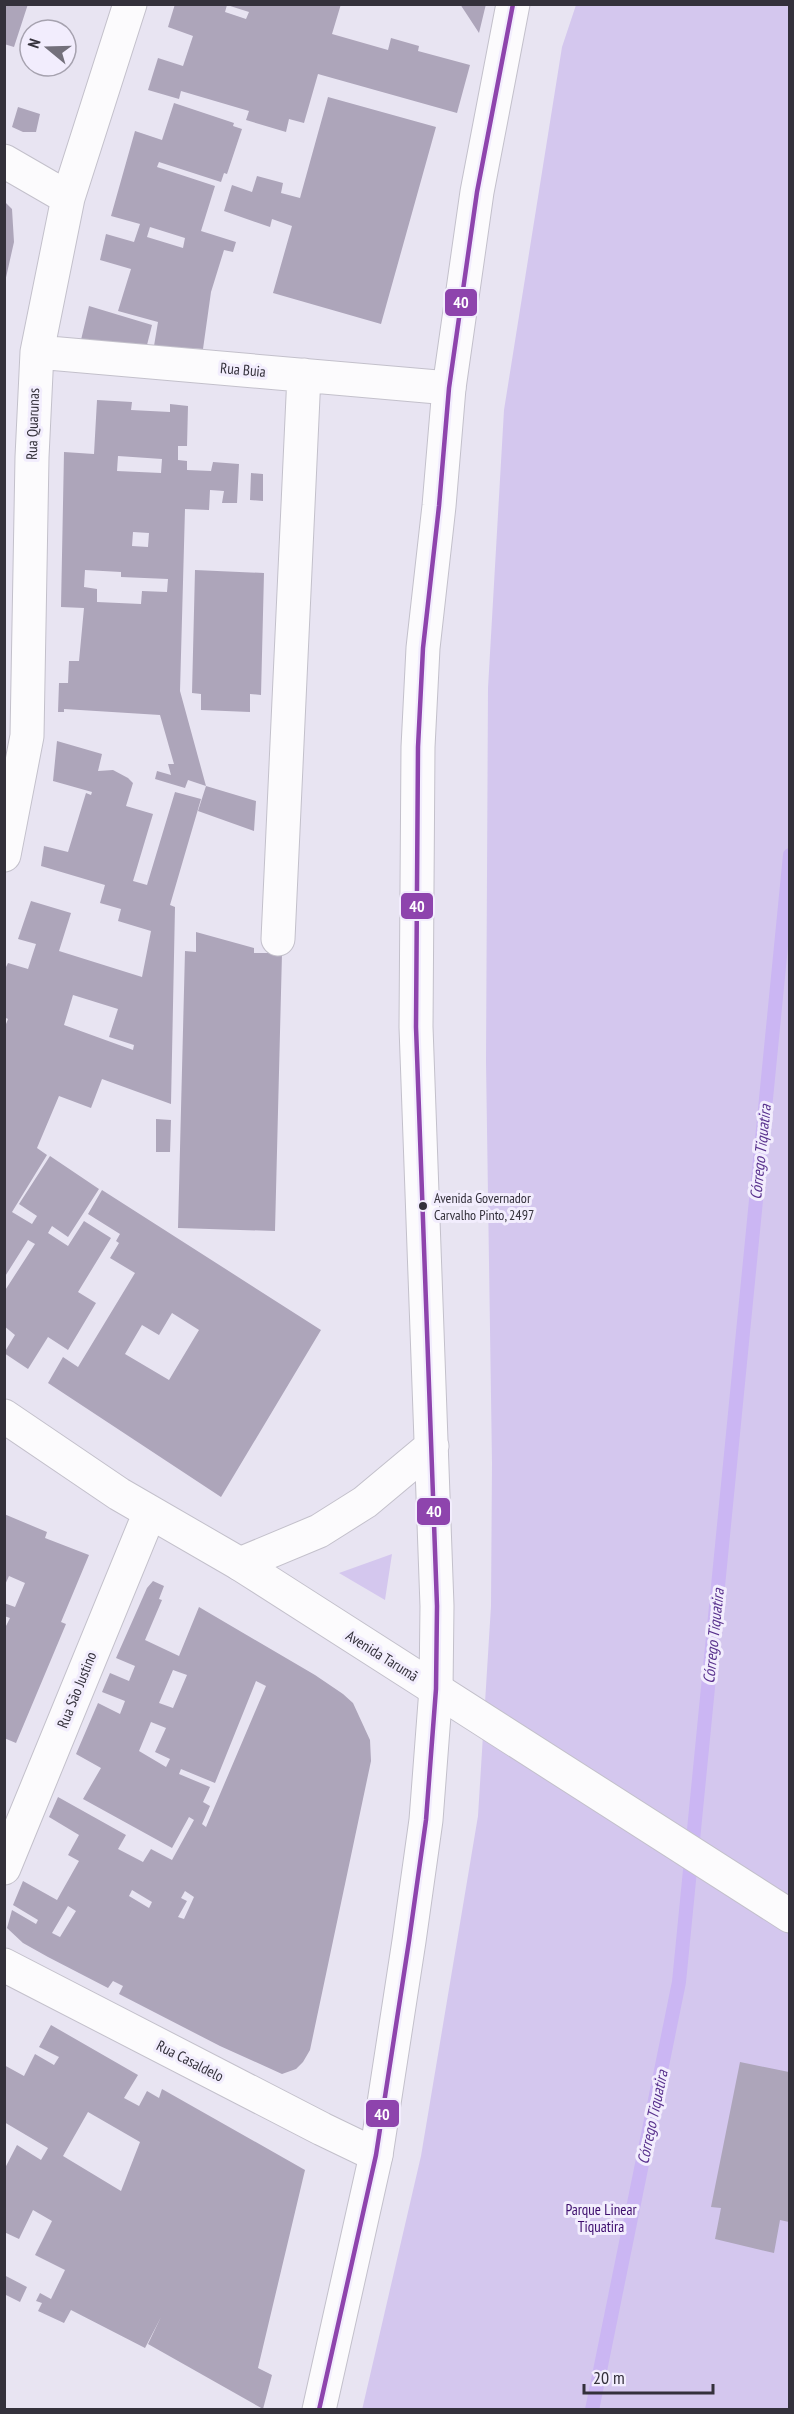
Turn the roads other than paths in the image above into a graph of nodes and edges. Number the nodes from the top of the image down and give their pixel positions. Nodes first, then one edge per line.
1 (130, 4) edge
2 (513, 4) edge
3 (4, 161) edge
4 (68, 198) junction
5 (37, 352) junction
6 (304, 375) junction
7 (450, 388) junction
8 (4, 855) edge
9 (278, 939) dead end
10 (4, 1416) edge
11 (432, 1446) junction
12 (150, 1512) junction
13 (240, 1564) junction
14 (436, 1689) junction
15 (4, 1868) edge
16 (789, 1916) edge
17 (4, 1965) edge
18 (376, 2155) junction
19 (319, 2409) edge

1 - 4 street, Rua Quarunas
2 - 7 street
3 - 4 street
4 - 5 street, Rua Quarunas
5 - 6 street, Rua Buia
5 - 8 street, Rua Quarunas
6 - 7 street, Rua Buia
6 - 9 street
7 - 11 street
10 - 12 street, Avenida Tarumã
11 - 13 street
11 - 14 street
12 - 13 street, Avenida Tarumã
12 - 15 street, Rua São Justino
13 - 14 street, Avenida Tarumã
14 - 16 street, Avenida Tarumã
14 - 18 street
17 - 18 street, Rua Casaldelo
18 - 19 street

